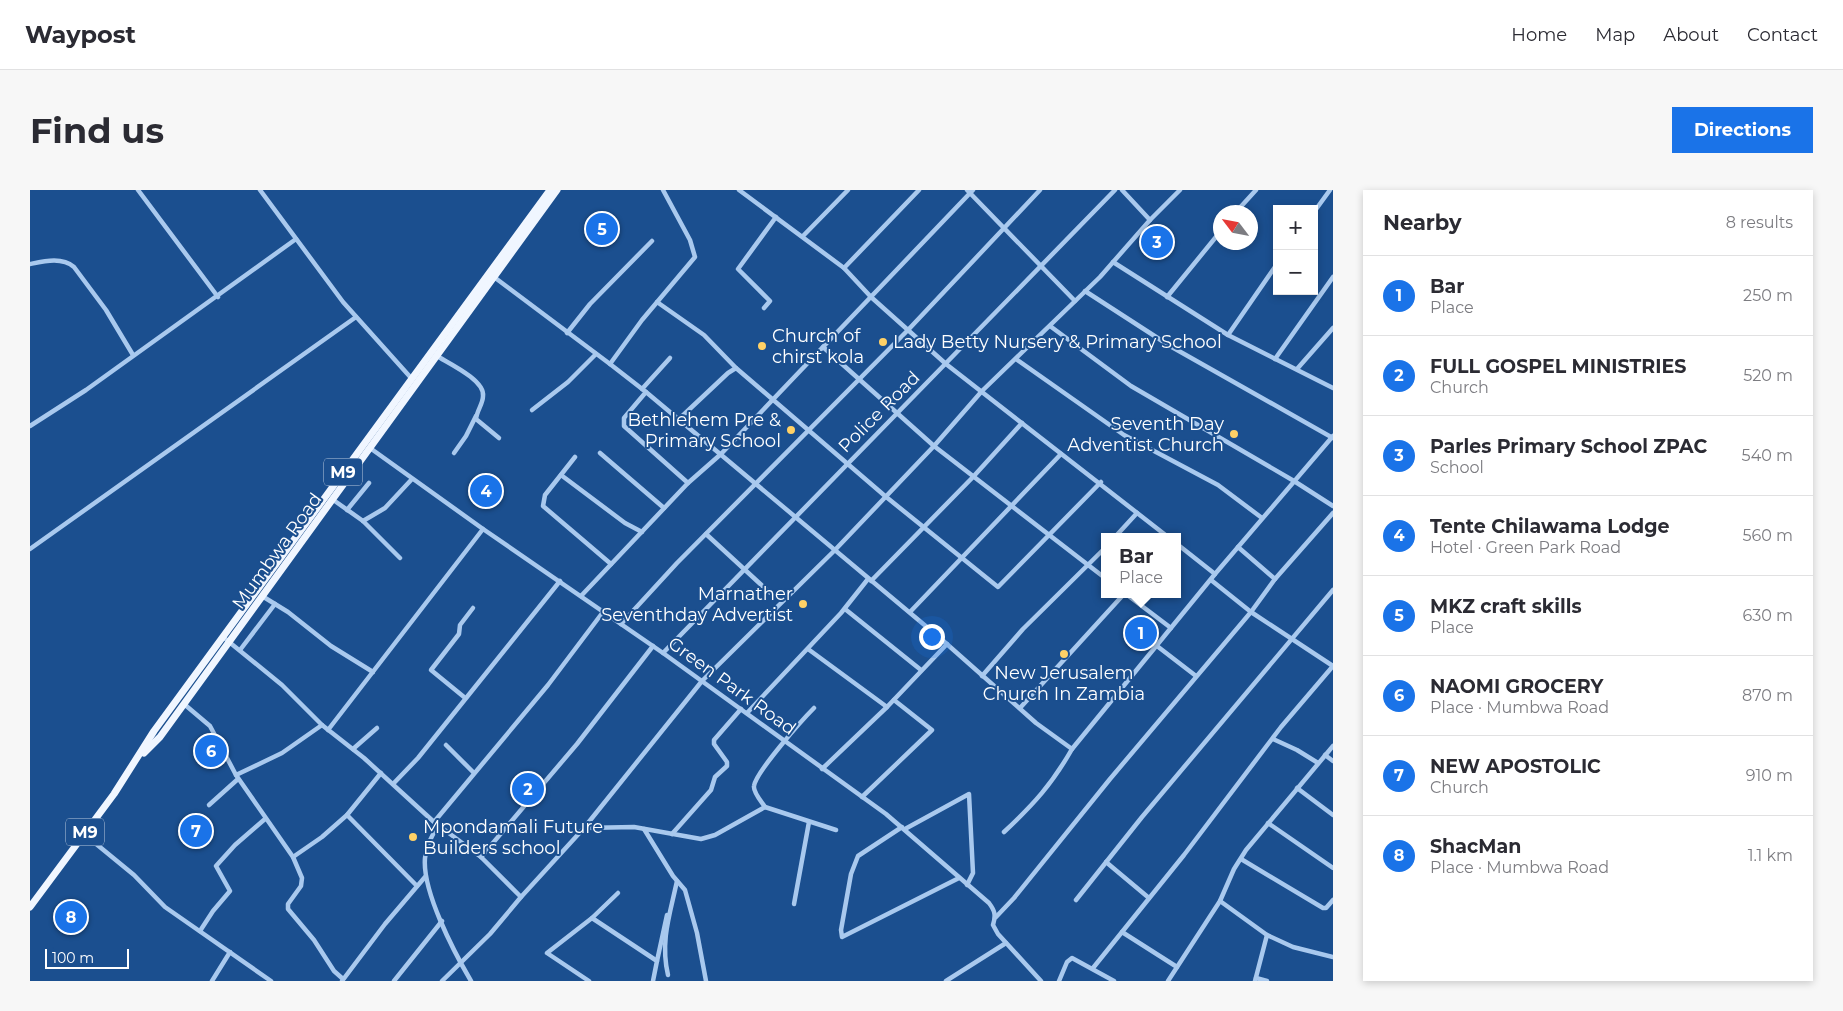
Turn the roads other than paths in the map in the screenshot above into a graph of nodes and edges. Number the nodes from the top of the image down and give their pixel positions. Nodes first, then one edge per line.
1 (138, 190) edge
2 (260, 190) edge
3 (550, 190) edge
4 (558, 190) edge
5 (663, 190) edge
6 (739, 190) edge
7 (848, 190) edge
8 (919, 190) edge
9 (1040, 190) edge
10 (1115, 190) edge
11 (1122, 190) edge
12 (1180, 190) edge
13 (1256, 190) edge
14 (1330, 190) edge
15 (970, 191) edge
16 (1242, 205) edge
17 (1318, 206) edge
18 (776, 217) junction
19 (1150, 220) junction
20 (1002, 228) junction
21 (802, 236) junction
22 (296, 239) junction
23 (652, 241) dead end
24 (1213, 241) edge
25 (1113, 262) junction
26 (30, 264) edge
27 (1040, 266) junction
28 (844, 268) junction
29 (1273, 270) edge
30 (494, 277) junction
31 (1333, 277) edge
32 (1085, 291) junction
33 (218, 297) junction
34 (871, 297) junction
35 (1167, 297) junction
36 (1074, 301) junction
37 (657, 302) junction
38 (764, 308) dead end
39 (356, 317) junction
40 (1050, 326) junction
41 (1333, 328) edge
42 (452, 330) junction
43 (908, 330) junction
44 (567, 333) junction
45 (1228, 335) junction
46 (824, 347) junction
47 (596, 354) junction
48 (134, 355) junction
49 (436, 356) junction
50 (670, 358) dead end
51 (1016, 359) junction
52 (1275, 359) junction
53 (610, 364) junction
54 (946, 364) junction
55 (736, 368) junction
56 (1296, 369) junction
57 (859, 379) junction
58 (414, 381) junction
59 (1333, 388) edge
60 (644, 391) junction
61 (982, 391) junction
62 (773, 399) junction
63 (532, 410) dead end
64 (897, 413) junction
65 (476, 415) junction
66 (678, 420) junction
67 (1022, 423) junction
68 (30, 426) edge
69 (810, 430) junction
70 (1333, 437) edge
71 (499, 438) dead end
72 (934, 446) junction
73 (370, 448) junction
74 (454, 453) dead end
75 (600, 453) dead end
76 (720, 454) junction
77 (1061, 454) junction
78 (575, 457) dead end
79 (848, 462) junction
80 (561, 475) junction
81 (973, 477) junction
82 (412, 479) junction
83 (1294, 481) junction
84 (1101, 482) junction
85 (369, 483) dead end
86 (688, 483) junction
87 (756, 483) junction
88 (884, 496) junction
89 (330, 497) junction
90 (1010, 506) junction
91 (1333, 506) edge
92 (664, 508) junction
93 (347, 510) junction
94 (1137, 513) junction
95 (1333, 514) edge
96 (794, 517) junction
97 (1262, 518) junction
98 (363, 521) junction
99 (924, 526) junction
100 (483, 529) junction
101 (642, 532) junction
102 (1119, 533) edge
103 (1163, 533) edge
104 (706, 534) junction
105 (1049, 536) junction
106 (1181, 547) edge
107 (1238, 547) junction
108 (30, 549) edge
109 (834, 551) junction
110 (1101, 552) edge
111 (400, 558) dead end
112 (960, 558) junction
113 (612, 564) junction
114 (1088, 566) junction
115 (743, 570) junction
116 (1216, 574) junction
117 (1101, 575) edge
118 (1275, 579) junction
119 (869, 580) junction
120 (1211, 580) junction
121 (560, 581) junction
122 (1333, 590) edge
123 (262, 596) junction
124 (581, 596) junction
125 (1121, 598) edge
126 (1130, 598) edge
127 (783, 599) junction
128 (275, 604) junction
129 (472, 608) dead end
130 (845, 609) junction
131 (603, 612) junction
132 (910, 612) junction
133 (1251, 612) junction
134 (621, 624) junction
135 (1171, 628) junction
136 (1292, 638) junction
137 (226, 639) junction
138 (947, 644) junction
139 (653, 646) junction
140 (1157, 646) junction
141 (808, 649) junction
142 (240, 650) junction
143 (663, 653) junction
144 (1333, 666) edge
145 (921, 670) junction
146 (373, 672) junction
147 (982, 676) junction
148 (1196, 676) junction
149 (702, 681) junction
150 (464, 698) junction
151 (894, 700) junction
152 (184, 704) junction
153 (888, 707) junction
154 (814, 708) dead end
155 (1020, 708) junction
156 (741, 709) junction
157 (747, 713) junction
158 (322, 725) junction
159 (377, 728) dead end
160 (328, 730) junction
161 (1273, 739) junction
162 (785, 740) junction
163 (446, 745) dead end
164 (1333, 746) edge
165 (353, 749) junction
166 (1072, 749) junction
167 (1325, 755) junction
168 (140, 756) junction
169 (1333, 761) edge
170 (1318, 763) junction
171 (822, 769) junction
172 (380, 773) junction
173 (474, 773) junction
174 (237, 777) junction
175 (393, 784) junction
176 (1297, 788) junction
177 (862, 797) junction
178 (209, 805) dead end
179 (765, 807) junction
180 (1333, 814) edge
181 (347, 815) junction
182 (265, 819) junction
183 (809, 822) junction
184 (1268, 823) junction
185 (436, 824) junction
186 (584, 828) junction
187 (903, 828) junction
188 (644, 829) junction
189 (836, 830) dead end
190 (1004, 832) dead end
191 (84, 834) junction
192 (672, 834) junction
193 (481, 857) junction
194 (294, 858) junction
195 (1240, 859) junction
196 (1106, 862) junction
197 (1333, 868) edge
198 (426, 878) junction
199 (959, 878) junction
200 (677, 881) junction
201 (968, 885) junction
202 (417, 886) junction
203 (618, 893) dead end
204 (521, 896) junction
205 (1149, 898) junction
206 (1076, 900) dead end
207 (1333, 900) edge
208 (1220, 901) junction
209 (794, 904) dead end
210 (30, 907) edge
211 (667, 914) dead end
212 (996, 917) junction
213 (592, 918) junction
214 (442, 920) junction
215 (200, 931) junction
216 (1122, 932) junction
217 (1267, 935) junction
218 (1006, 943) junction
219 (230, 952) junction
220 (1333, 958) edge
221 (656, 961) junction
222 (460, 962) junction
223 (1176, 967) junction
224 (1093, 968) junction
225 (668, 975) dead end
226 (1104, 975) junction
227 (1255, 979) edge
228 (342, 980) edge
229 (212, 981) edge
230 (271, 981) edge
231 (394, 981) edge
232 (442, 981) edge
233 (471, 981) edge
234 (589, 981) edge
235 (653, 981) edge
236 (706, 981) edge
237 (946, 981) edge
238 (1041, 981) edge
239 (1059, 981) edge
240 (1102, 981) edge
241 (1114, 981) edge
242 (1168, 981) edge
243 (1267, 981) edge

1 - 33 street
2 - 22 street
3 - 42 main road, Mumbwa Road / M9
4 - 30 main road, Mumbwa Road / M9
5 - 37 street
6 - 18 street
7 - 21 street
8 - 28 street
9 - 20 street
10 - 27 street, Police Road
11 - 19 street
12 - 19 street
13 - 16 street
14 - 17 street
15 - 20 street
15 - 34 street
18 - 21 street
18 - 38 street
19 - 25 street
20 - 27 street
20 - 43 street
21 - 28 street
22 - 33 street
22 - 39 street
23 - 44 street
24 - 35 street
25 - 32 street
25 - 35 street
26 - 48 street
27 - 36 street
27 - 54 street, Police Road
28 - 34 street
29 - 45 street
30 - 42 main road, Mumbwa Road / M9
30 - 44 street
31 - 52 street
32 - 36 street
32 - 70 street
33 - 48 street
34 - 43 street
34 - 46 street
35 - 45 street
36 - 40 street
37 - 53 street
37 - 55 street
39 - 58 street
39 - 108 street
40 - 51 street
40 - 83 street
41 - 56 street
42 - 49 main road, Mumbwa Road / M9
42 - 58 main road, Mumbwa Road / M9
43 - 54 street
43 - 57 street
44 - 47 street
45 - 52 street
46 - 57 street
46 - 62 street
47 - 53 street
47 - 63 street
48 - 68 street
49 - 58 main road, Mumbwa Road / M9
49 - 65 street
50 - 60 street
51 - 61 street
51 - 97 street
52 - 56 street
53 - 60 street
54 - 61 street
54 - 64 street, Police Road
55 - 62 street
55 - 66 street
56 - 59 street
57 - 64 street
57 - 69 street
58 - 73 main road, Mumbwa Road / M9
58 - 89 main road, Mumbwa Road / M9
60 - 66 street
60 - 86 street
61 - 67 street
61 - 72 street
62 - 69 street
62 - 76 street
64 - 72 street
64 - 79 street, Police Road
65 - 71 street
65 - 74 street
66 - 76 street
67 - 77 street
67 - 81 street
69 - 79 street
69 - 87 street
70 - 83 street
72 - 81 street
72 - 88 street
73 - 82 street, Green Park Road
73 - 89 main road, Mumbwa Road / M9
75 - 92 street
76 - 86 street
76 - 87 street
77 - 84 street
77 - 90 street
78 - 80 street
79 - 88 street
79 - 96 street, Police Road
80 - 101 street
80 - 113 street
81 - 90 street
81 - 99 street
82 - 98 street
82 - 100 street, Green Park Road
83 - 91 street
83 - 97 street
84 - 94 street
84 - 105 street
85 - 93 street
86 - 92 street
87 - 96 street
87 - 104 street
88 - 99 street
88 - 109 street
89 - 93 street
89 - 123 main road, Mumbwa Road / M9
89 - 137 main road, Mumbwa Road / M9
90 - 105 street
90 - 112 street
92 - 101 street
93 - 98 street
94 - 102 street
94 - 103 street
95 - 118 street
96 - 109 street
96 - 115 street, Police Road
97 - 107 street
98 - 111 street
99 - 112 street
99 - 119 street
100 - 121 street, Green Park Road
100 - 146 street
101 - 113 street
104 - 115 street
104 - 134 street
105 - 112 street
105 - 114 street
106 - 116 street
107 - 116 street
107 - 118 street
109 - 119 street
109 - 127 street
110 - 114 street
112 - 132 street
113 - 124 street
114 - 117 street
114 - 147 street
115 - 127 street
115 - 143 street, Police Road
116 - 120 street
118 - 133 street
119 - 130 street
119 - 132 street
120 - 133 street
120 - 135 street
121 - 124 street, Green Park Road
121 - 150 street
122 - 136 street
123 - 128 street
123 - 137 main road, Mumbwa Road / M9
124 - 131 street, Green Park Road
125 - 155 street
126 - 135 street
127 - 149 street
128 - 142 street
128 - 146 street
129 - 150 street
130 - 141 street
130 - 145 street
131 - 134 street, Green Park Road
131 - 173 street
132 - 138 street
133 - 136 street
133 - 148 street
134 - 139 street, Green Park Road
135 - 140 street
136 - 144 street
136 - 196 street
137 - 142 street
137 - 152 main road, Mumbwa Road / M9
137 - 168 main road, Mumbwa Road / M9
138 - 145 street
138 - 147 street
139 - 143 street, Green Park Road
139 - 193 street
140 - 148 street
140 - 166 street
141 - 153 street
141 - 157 street
142 - 158 street
143 - 149 street, Green Park Road
144 - 161 street
145 - 151 street
146 - 160 street
147 - 155 street
148 - 212 street
149 - 156 street, Green Park Road
149 - 186 street
150 - 175 street
151 - 153 street
151 - 177 street
152 - 168 main road, Mumbwa Road / M9
152 - 174 street
153 - 171 street
154 - 162 street
155 - 166 street
156 - 157 street, Green Park Road
156 - 192 street
157 - 162 street, Green Park Road
158 - 160 street
158 - 174 street
159 - 165 street
160 - 165 street
161 - 170 street
161 - 205 street
162 - 171 street, Green Park Road
162 - 179 street
163 - 173 street
164 - 167 street
165 - 172 street
166 - 190 street
167 - 169 street
167 - 170 street
168 - 191 main road, Mumbwa Road / M9
170 - 176 street
171 - 177 street, Green Park Road
172 - 175 street
172 - 181 street
173 - 185 street
174 - 178 street
174 - 182 street
175 - 185 street
176 - 180 street
176 - 184 street
177 - 187 street, Green Park Road
179 - 183 street
179 - 192 street
181 - 194 street
181 - 202 street
182 - 194 street
182 - 215 street
183 - 189 street
183 - 209 street
184 - 195 street
184 - 197 street
185 - 193 street
185 - 198 street
186 - 188 street
186 - 204 street
187 - 199 street, Green Park Road
187 - 199 street
187 - 201 street
188 - 192 street
188 - 200 street
191 - 210 main road, Mumbwa Road / M9
191 - 215 street
193 - 204 street
194 - 228 street
195 - 207 street
195 - 208 street
196 - 205 street
196 - 206 street
198 - 202 street
198 - 214 street
199 - 201 street, Green Park Road
200 - 225 street
200 - 236 street
201 - 212 street, Green Park Road
202 - 228 street
203 - 213 street
204 - 222 street
205 - 216 street
208 - 217 street
208 - 223 street
211 - 221 street
212 - 218 street, Green Park Road
213 - 221 street
213 - 234 street
214 - 222 street
214 - 231 street
215 - 219 street
216 - 223 street
216 - 224 street
217 - 220 street
217 - 227 street
218 - 237 street
218 - 238 street, Green Park Road
219 - 229 street
219 - 230 street
221 - 235 street
222 - 232 street
222 - 233 street
223 - 242 street
224 - 226 street
224 - 239 street
226 - 240 street
226 - 241 street
227 - 243 street

